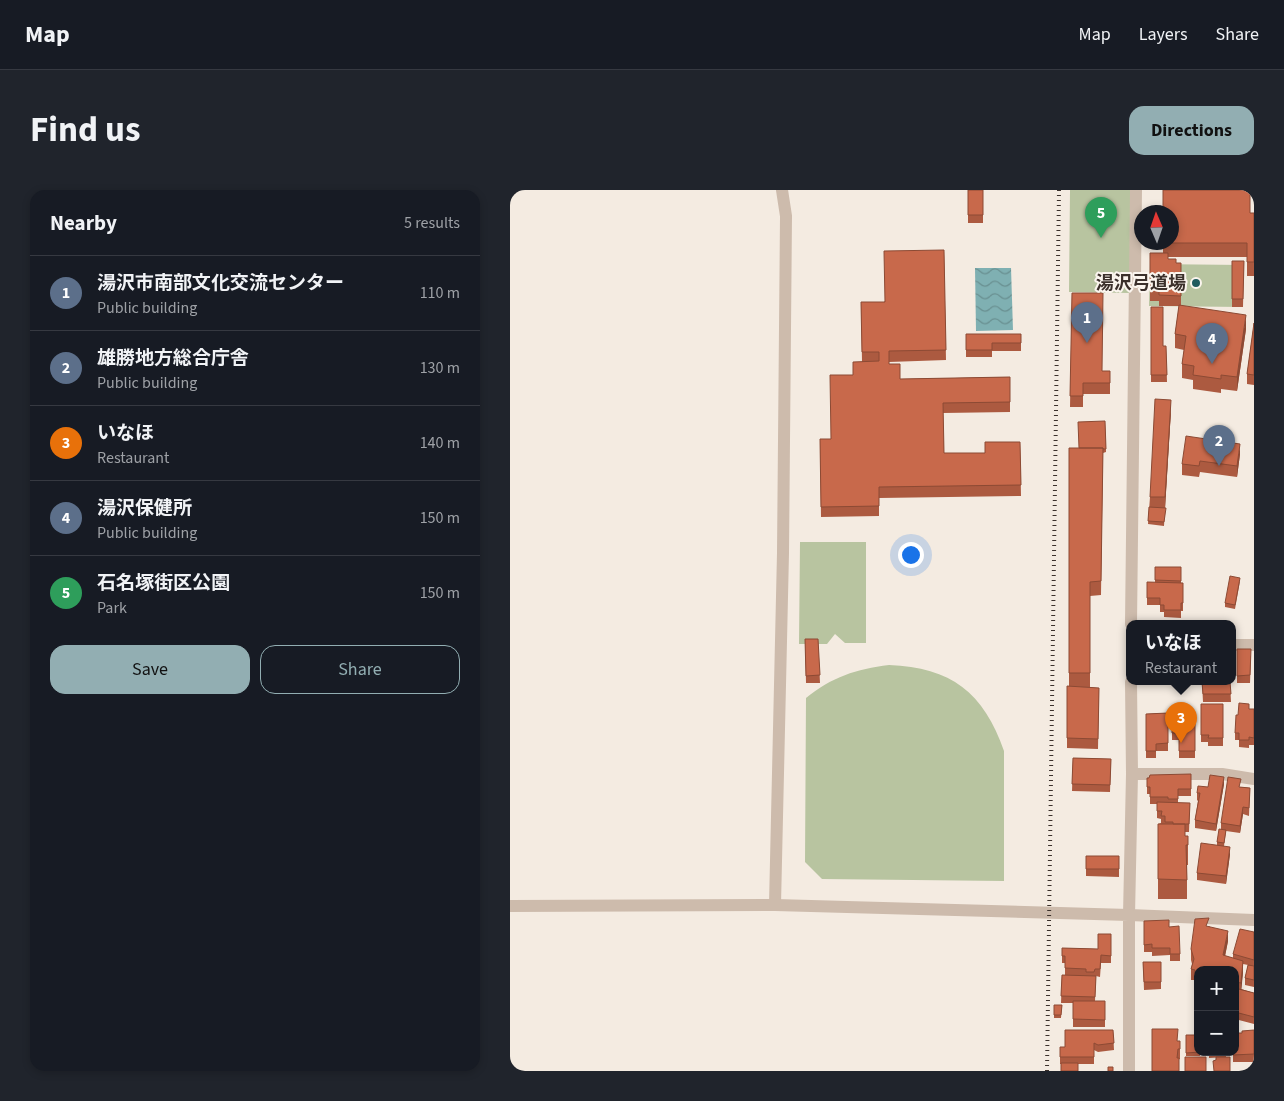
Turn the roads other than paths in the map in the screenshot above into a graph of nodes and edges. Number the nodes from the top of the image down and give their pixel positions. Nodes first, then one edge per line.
1 (782, 190) edge
2 (1136, 190) edge
3 (1131, 620) edge
4 (1236, 645) edge
5 (1254, 645) edge
6 (1131, 685) edge
7 (1132, 774) junction
8 (1254, 779) edge
9 (775, 904) junction
10 (510, 906) edge
11 (1129, 915) junction
12 (1254, 920) edge
13 (1129, 1071) edge

1 - 9 street
2 - 3 street
4 - 5 street
6 - 7 street
7 - 8 street
7 - 11 street
9 - 10 street
9 - 11 street
11 - 12 street
11 - 13 street

